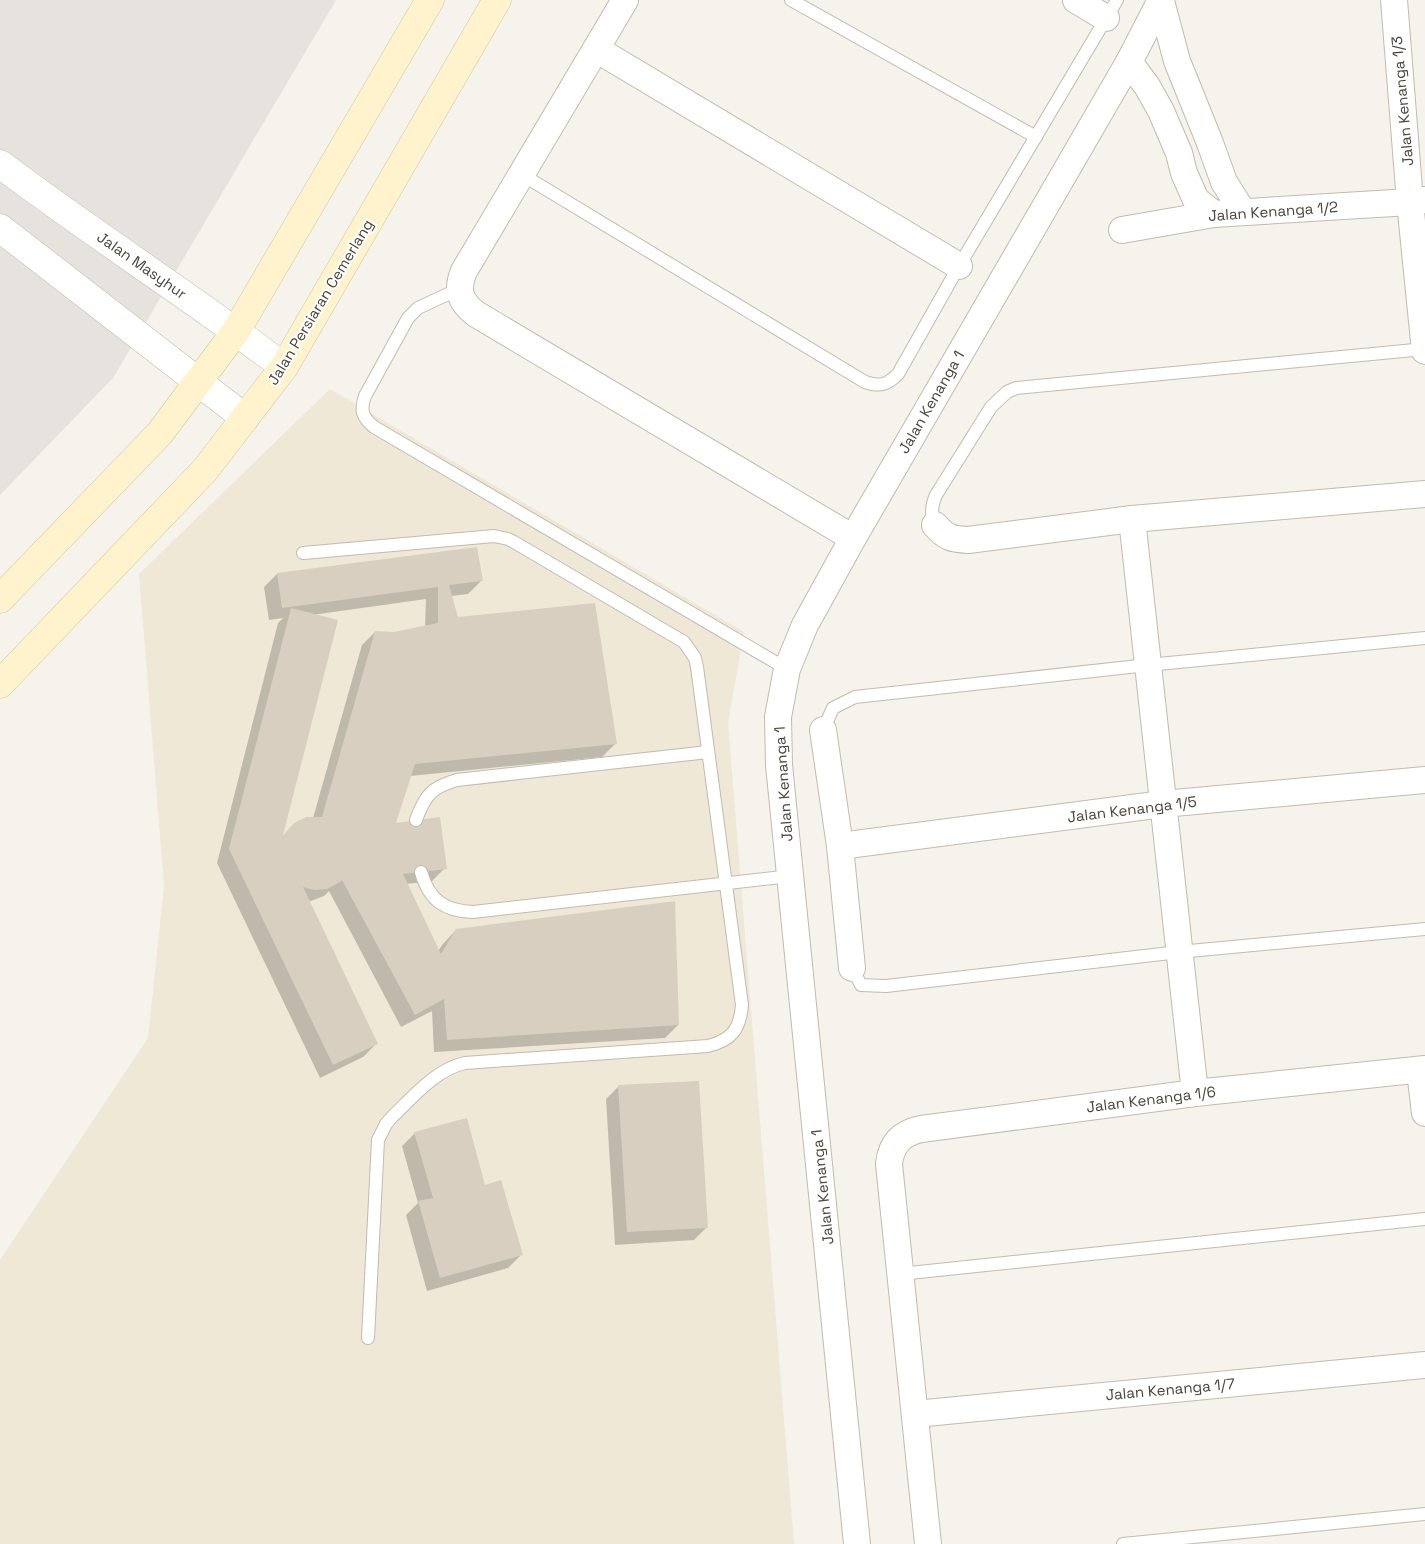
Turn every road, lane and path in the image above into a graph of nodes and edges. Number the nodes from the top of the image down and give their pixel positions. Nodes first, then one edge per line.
1 (430, 0) edge
2 (497, 0) edge
3 (625, 0) edge
4 (791, 0) edge
5 (1076, 0) edge
6 (1161, 0) edge
7 (1394, 0) edge
8 (1112, 9) edge
9 (596, 49) junction
10 (1129, 62) junction
11 (1036, 136) junction
12 (0, 164) edge
13 (521, 174) junction
14 (1418, 202) edge
15 (1243, 212) junction
16 (1214, 214) junction
17 (0, 228) edge
18 (1122, 230) dead end
19 (959, 266) junction
20 (460, 289) junction
21 (236, 331) junction
22 (1425, 350) edge
23 (284, 367) junction
24 (198, 381) junction
25 (245, 418) junction
26 (1425, 494) edge
27 (1132, 519) junction
28 (935, 525) joint
29 (853, 538) junction
30 (303, 553) dead end
31 (0, 599) edge
32 (1425, 638) edge
33 (1148, 664) junction
34 (787, 669) junction
35 (0, 684) edge
36 (823, 730) joint
37 (708, 752) junction
38 (1425, 780) edge
39 (1163, 804) junction
40 (416, 820) dead end
41 (840, 846) junction
42 (421, 872) dead end
43 (791, 876) junction
44 (726, 884) junction
45 (1425, 930) edge
46 (1179, 952) junction
47 (852, 968) joint
48 (1423, 1070) edge
49 (1195, 1093) junction
50 (1425, 1113) edge
51 (1425, 1219) edge
52 (900, 1274) junction
53 (368, 1338) dead end
54 (1425, 1365) edge
55 (915, 1414) junction
56 (1425, 1514) edge
57 (858, 1544) edge
58 (928, 1544) edge
59 (1124, 1544) edge

1 - 21 main road
2 - 23 main road, Jalan Persiaran Cemerlang
3 - 9 street
4 - 11 lane
5 - 8 street
6 - 10 street, Jalan Kenanga 1
6 - 15 street
7 - 14 street, Jalan Kenanga 1/3
8 - 11 lane
9 - 13 street
9 - 19 street
10 - 16 street
10 - 29 street, Jalan Kenanga 1
11 - 19 lane
12 - 21 street, Jalan Masyhur
13 - 19 lane
13 - 20 street
14 - 15 street, Jalan Kenanga 1/2
14 - 22 street, Jalan Kenanga 1/3
15 - 16 street, Jalan Kenanga 1/2
16 - 18 street, Jalan Kenanga 1/2
17 - 24 street
20 - 29 street
20 - 34 lane
21 - 23 street, Jalan Masyhur
21 - 24 main road
22 - 28 lane
23 - 25 main road, Jalan Persiaran Cemerlang
24 - 25 street
24 - 31 main road
25 - 35 main road, Jalan Persiaran Cemerlang
26 - 27 street
27 - 28 street
27 - 33 street
29 - 34 street, Jalan Kenanga 1
30 - 37 lane
32 - 33 lane
33 - 36 lane
33 - 39 street
34 - 43 street, Jalan Kenanga 1
36 - 41 street
37 - 40 lane
37 - 44 lane
38 - 39 street, Jalan Kenanga 1/5
39 - 41 street, Jalan Kenanga 1/5
39 - 46 street
41 - 47 street
42 - 44 lane
43 - 44 lane
43 - 57 street, Jalan Kenanga 1
44 - 53 lane
45 - 46 lane
46 - 47 lane
46 - 49 street
48 - 49 street, Jalan Kenanga 1/6
48 - 50 street
49 - 52 street, Jalan Kenanga 1/6
51 - 52 lane
52 - 55 street
54 - 55 street, Jalan Kenanga 1/7
55 - 58 street
56 - 59 lane

